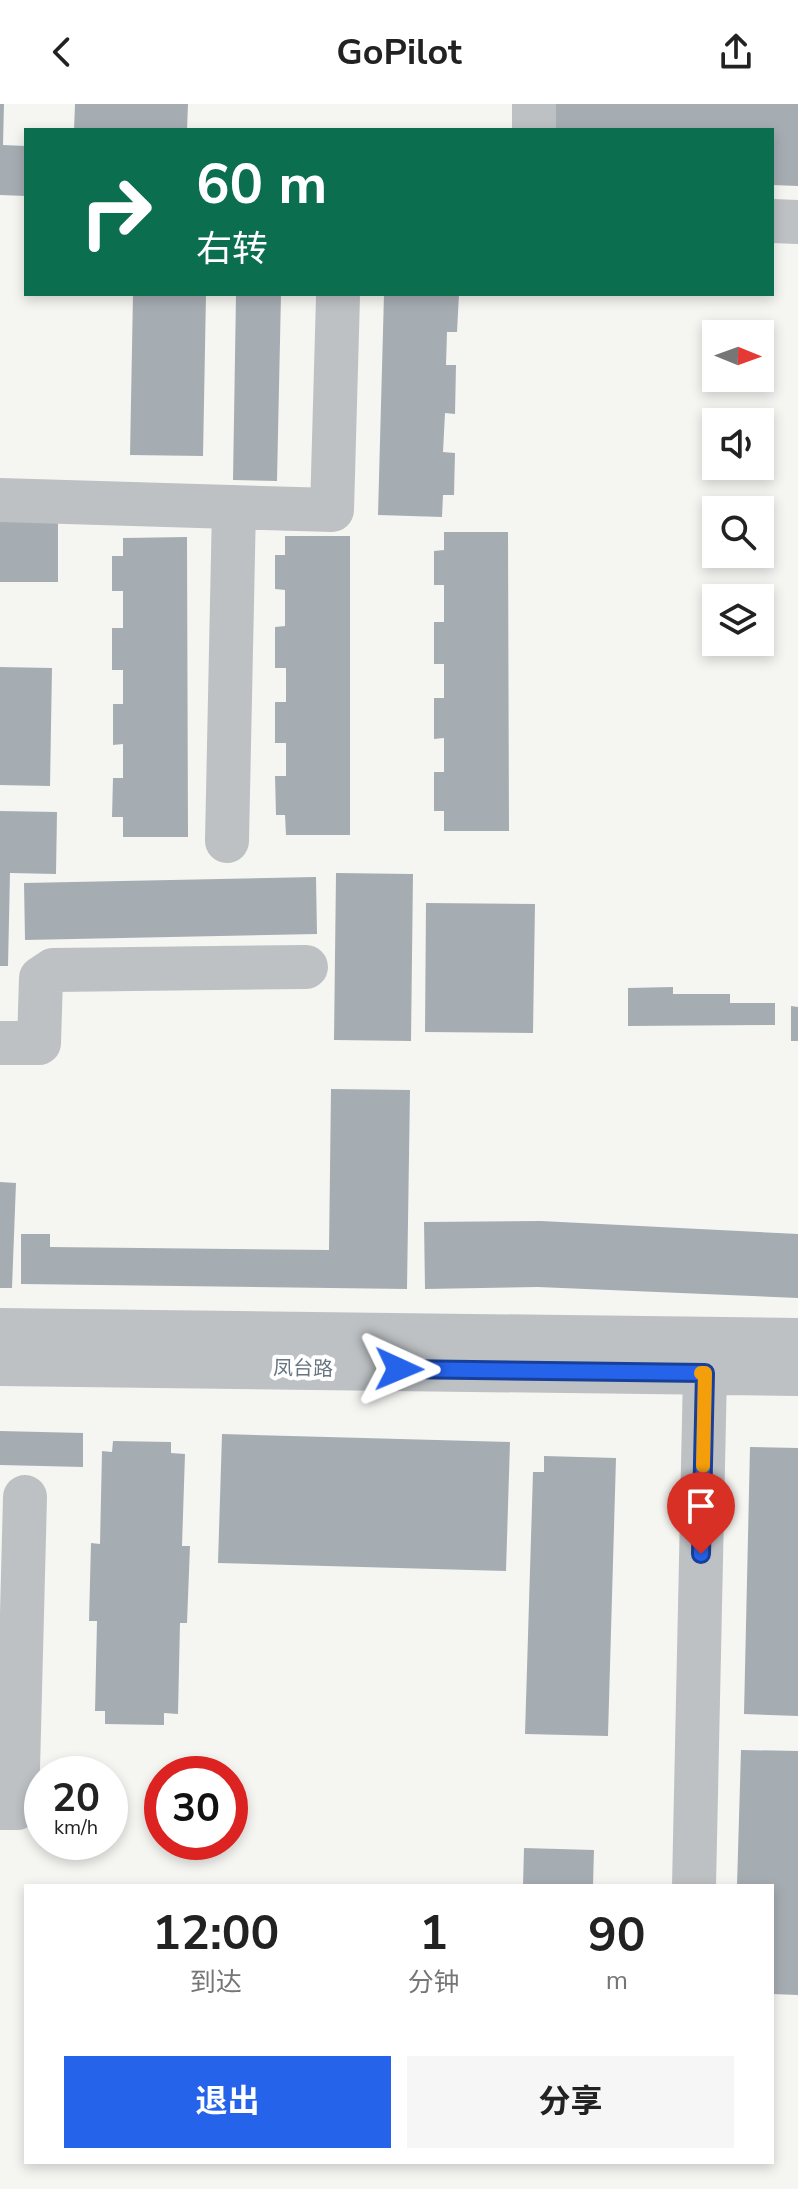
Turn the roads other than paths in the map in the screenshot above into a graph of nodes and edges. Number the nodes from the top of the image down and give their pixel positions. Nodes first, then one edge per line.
1 (534, 104) edge
2 (534, 128) edge
3 (774, 221) edge
4 (798, 222) edge
5 (338, 297) dead end
6 (0, 500) edge
7 (234, 507) junction
8 (227, 841) dead end
9 (306, 967) dead end
10 (0, 1043) edge
11 (0, 1330) edge
12 (798, 1340) edge
13 (0, 1364) edge
14 (705, 1373) junction
15 (798, 1374) edge
16 (25, 1497) dead end
17 (0, 1808) edge
18 (694, 1884) edge

1 - 2 street
3 - 4 street
5 - 7 street
6 - 7 street
7 - 8 street
9 - 10 street
11 - 12 street, 凤台路
13 - 14 street, 凤台路
14 - 15 street, 凤台路
14 - 18 street
16 - 17 street

